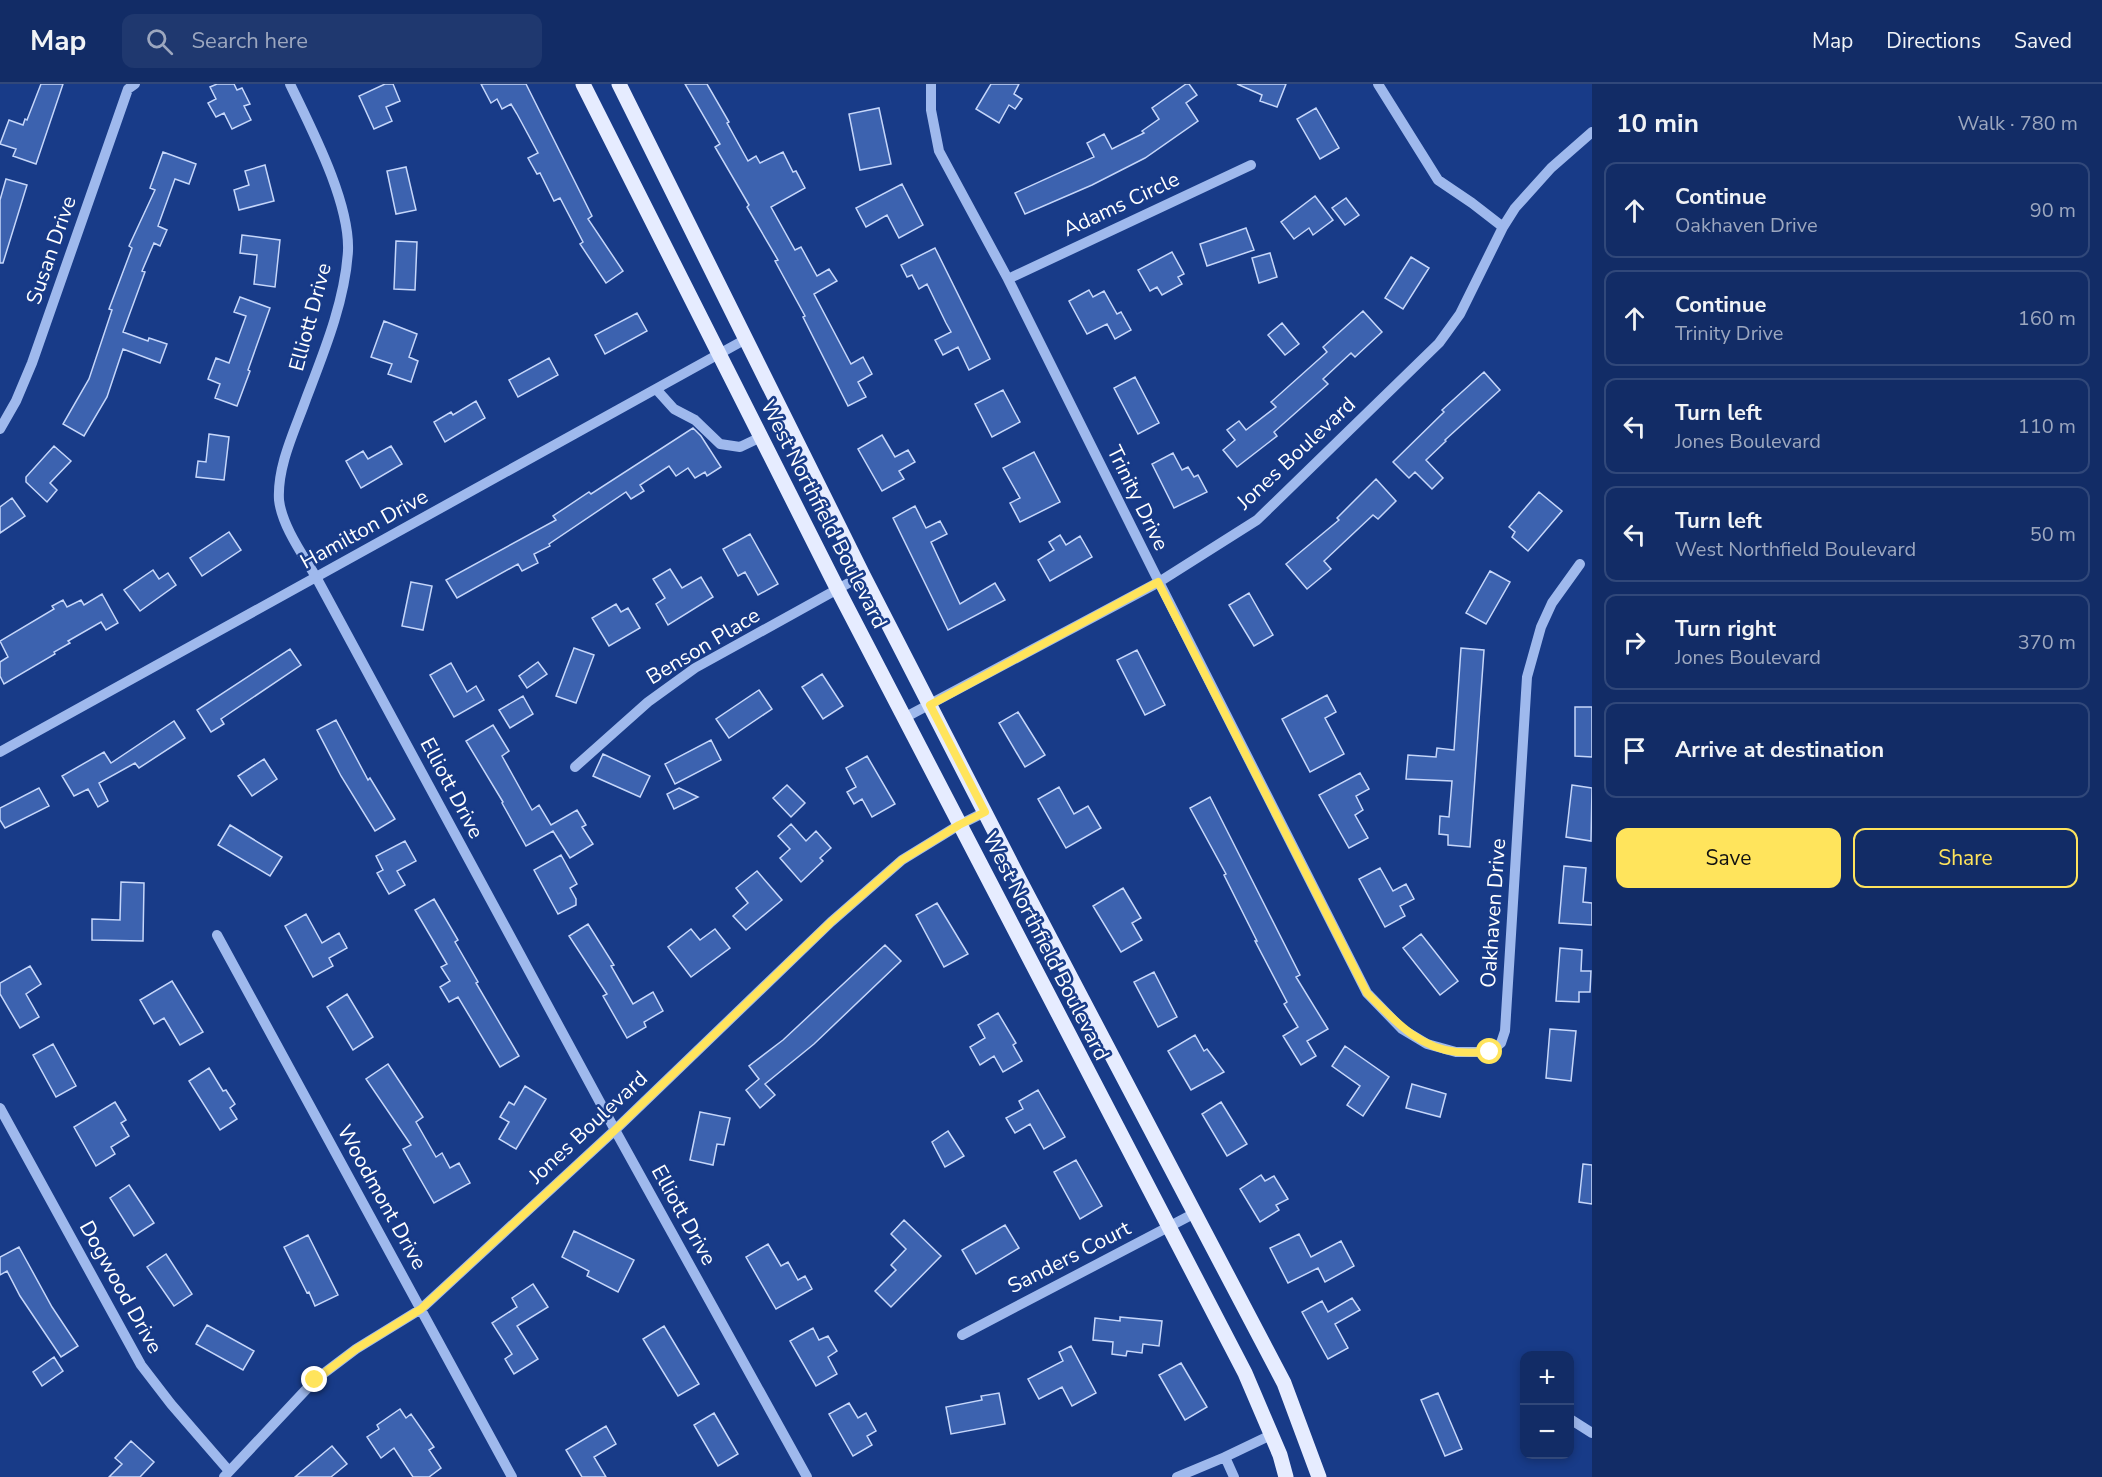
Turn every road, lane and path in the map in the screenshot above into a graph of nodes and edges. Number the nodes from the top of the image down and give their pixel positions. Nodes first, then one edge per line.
1 (135, 84) edge
2 (290, 84) edge
3 (583, 84) edge
4 (619, 84) edge
5 (931, 84) edge
6 (1378, 84) edge
7 (1592, 132) edge
8 (1251, 165) dead end
9 (1503, 228) junction
10 (1008, 279) junction
11 (746, 339) junction
12 (719, 354) junction
13 (656, 389) junction
14 (0, 429) edge
15 (761, 437) junction
16 (1580, 564) dead end
17 (863, 575) junction
18 (316, 577) junction
19 (1158, 582) junction
20 (838, 590) junction
21 (930, 705) junction
22 (904, 718) junction
23 (0, 752) edge
24 (576, 767) dead end
25 (985, 812) junction
26 (959, 825) junction
27 (1332, 924) joint
28 (217, 935) dead end
29 (0, 1108) edge
30 (615, 1130) junction
31 (1195, 1214) junction
32 (1168, 1227) junction
33 (421, 1309) junction
34 (962, 1335) dead end
35 (1574, 1422) edge
36 (1592, 1433) edge
37 (1271, 1436) junction
38 (1225, 1457) junction
39 (227, 1474) edge
40 (512, 1477) edge
41 (807, 1477) edge
42 (1177, 1477) edge
43 (1234, 1477) edge
44 (1286, 1477) edge
45 (1319, 1477) edge

1 - 14 street, Susan Drive
2 - 18 street, Elliott Drive
3 - 12 main road, West Northfield Boulevard
4 - 11 main road, West Northfield Boulevard
5 - 10 street, Trinity Drive
6 - 9 street
7 - 9 street, Jones Boulevard
8 - 10 street, Adams Circle
9 - 19 street, Jones Boulevard
10 - 19 street, Trinity Drive
11 - 12 street, Hamilton Drive
11 - 17 main road, West Northfield Boulevard
12 - 13 street, Hamilton Drive
12 - 15 main road, West Northfield Boulevard
13 - 15 street
13 - 18 street, Hamilton Drive
15 - 20 main road, West Northfield Boulevard
16 - 27 street, Oakhaven Drive
17 - 20 street, Benson Place
17 - 21 main road, West Northfield Boulevard
18 - 23 street, Hamilton Drive
18 - 30 street, Elliott Drive
19 - 21 street, Jones Boulevard
19 - 27 street, Trinity Drive
20 - 22 main road, West Northfield Boulevard
20 - 24 street, Benson Place
21 - 22 street, Jones Boulevard
21 - 25 main road, West Northfield Boulevard
22 - 26 main road, West Northfield Boulevard
25 - 26 street, Jones Boulevard
25 - 31 main road, West Northfield Boulevard
26 - 30 street, Jones Boulevard
26 - 32 main road, West Northfield Boulevard
28 - 33 street, Woodmont Drive
29 - 39 street, Dogwood Drive
30 - 33 street, Jones Boulevard
30 - 41 street, Elliott Drive
31 - 32 street, Sanders Court
31 - 45 main road, West Northfield Boulevard
32 - 34 street, Sanders Court
32 - 37 main road, West Northfield Boulevard
33 - 39 street, Jones Boulevard
33 - 40 street, Woodmont Drive
35 - 36 street
37 - 38 street
37 - 44 main road, West Northfield Boulevard
38 - 42 street
38 - 43 street

